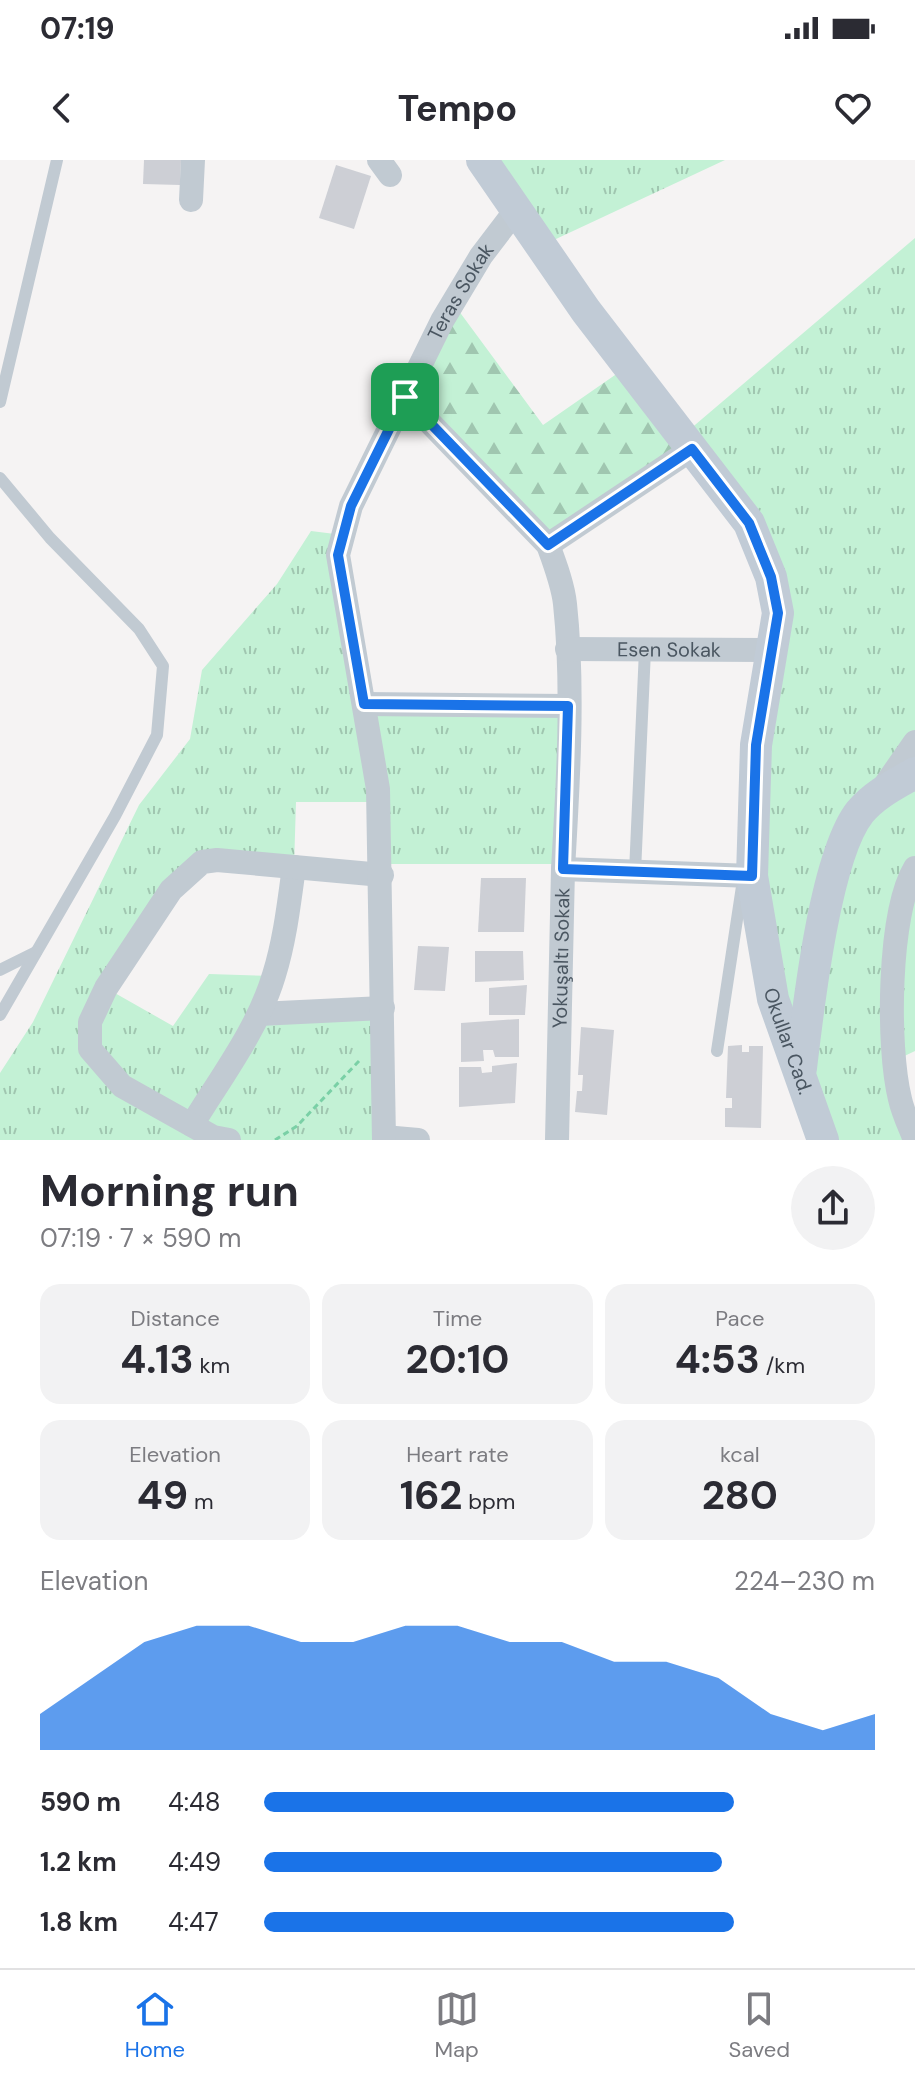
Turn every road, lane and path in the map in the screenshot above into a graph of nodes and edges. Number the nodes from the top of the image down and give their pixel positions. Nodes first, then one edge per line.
1 (57, 160) edge
2 (193, 160) edge
3 (482, 160) edge
4 (191, 200) dead end
5 (516, 210) junction
6 (405, 397) junction
7 (0, 402) edge
8 (692, 449) junction
9 (0, 478) edge
10 (548, 545) junction
11 (567, 649) junction
12 (645, 650) junction
13 (772, 650) junction
14 (364, 704) junction
15 (568, 706) junction
16 (915, 742) edge
17 (915, 773) edge
18 (877, 796) junction
19 (294, 867) junction
20 (915, 868) edge
21 (563, 869) junction
22 (635, 872) junction
23 (382, 875) junction
24 (748, 876) junction
25 (37, 951) junction
26 (0, 970) edge
27 (259, 1014) junction
28 (0, 1015) edge
29 (383, 1018) junction
30 (717, 1051) dead end
31 (800, 1076) junction
32 (192, 1125) junction
33 (384, 1138) edge
34 (229, 1140) edge
35 (275, 1140) edge
36 (418, 1140) edge
37 (557, 1140) edge
38 (823, 1140) edge
39 (915, 1140) edge

1 - 7 lane
2 - 4 street
3 - 5 main road, Okullar Cad.
5 - 6 street, Teras Sokak
5 - 8 main road, Okullar Cad.
6 - 10 street
6 - 14 street, Teras Sokak
8 - 10 street
8 - 13 main road, Okullar Cad.
9 - 25 lane
10 - 11 street
11 - 12 street, Esen Sokak
11 - 15 street
12 - 13 street, Esen Sokak
12 - 22 lane
13 - 24 main road, Okullar Cad.
14 - 15 street
14 - 23 street
15 - 21 street
16 - 18 street
17 - 18 main road
18 - 31 main road
19 - 23 street
19 - 27 street
19 - 32 street
20 - 39 street
21 - 22 street, Yokuşaltı Sokak
21 - 37 street, Yokuşaltı Sokak
22 - 24 street, Yokuşaltı Sokak
23 - 29 street
24 - 30 lane
24 - 31 main road, Okullar Cad.
25 - 26 lane
25 - 28 lane
27 - 29 street
27 - 32 street
29 - 33 street
29 - 35 path
31 - 38 main road, Okullar Cad.
32 - 34 street
33 - 36 street

